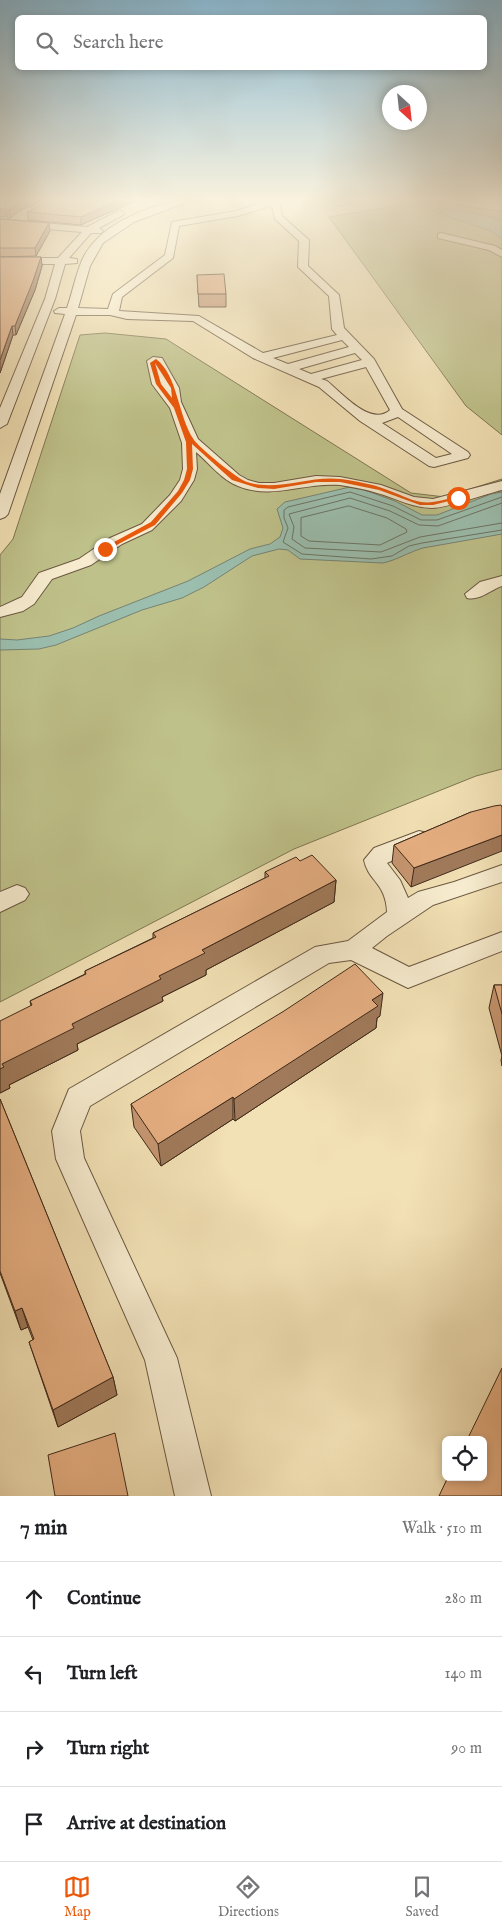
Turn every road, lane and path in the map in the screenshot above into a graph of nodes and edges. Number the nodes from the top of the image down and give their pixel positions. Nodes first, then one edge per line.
1 (62, 269) edge
2 (82, 269) edge
3 (153, 269) edge
4 (305, 269) edge
5 (67, 299) junction
6 (45, 311) junction
7 (72, 311) junction
8 (113, 312) junction
9 (345, 336) junction
10 (357, 349) junction
11 (262, 357) junction
12 (370, 362) junction
13 (288, 368) junction
14 (310, 378) junction
15 (397, 411) junction
16 (365, 418) junction
17 (0, 424) edge
18 (502, 485) edge
19 (0, 514) edge
20 (502, 581) edge
21 (473, 594) dead end
22 (0, 612) edge
23 (439, 831) edge
24 (502, 873) edge
25 (399, 916) junction
26 (502, 941) edge
27 (354, 950) junction
28 (193, 1496) edge

1 - 5 street
2 - 5 street
3 - 8 street
4 - 9 street
5 - 6 street
5 - 7 street
6 - 7 street
6 - 17 street
7 - 8 street
7 - 19 street
8 - 11 street
9 - 10 street
9 - 11 street
10 - 12 street
10 - 13 street
11 - 13 street
12 - 14 street
12 - 15 street
13 - 14 street
14 - 16 street
15 - 16 street
15 - 16 street
18 - 22 street
20 - 21 street
23 - 25 street
24 - 25 street
25 - 27 street
26 - 27 street
27 - 28 street

